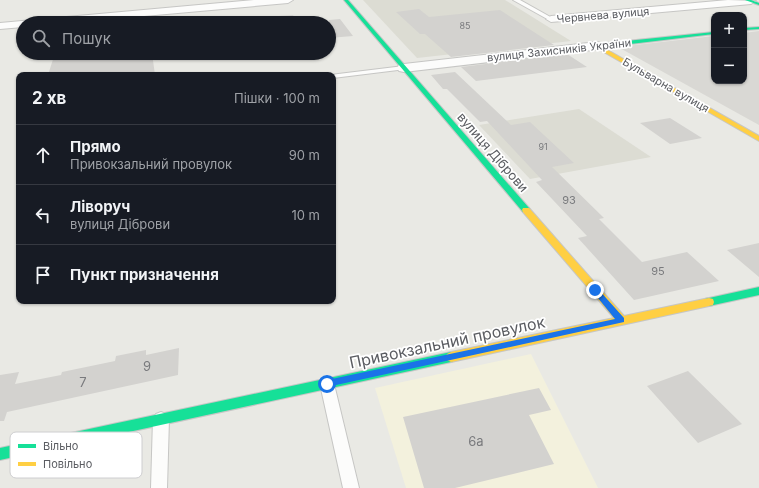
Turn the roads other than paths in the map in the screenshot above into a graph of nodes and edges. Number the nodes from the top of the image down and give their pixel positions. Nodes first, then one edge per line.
1 (161, 0) edge
2 (288, 0) edge
3 (346, 0) edge
4 (516, 0) edge
5 (752, 2) edge
6 (161, 12) junction
7 (113, 16) edge
8 (551, 19) junction
9 (16, 25) edge
10 (0, 26) edge
11 (759, 28) edge
12 (571, 30) dead end
13 (747, 30) edge
14 (711, 33) edge
15 (584, 38) dead end
16 (597, 46) junction
17 (404, 68) junction
18 (336, 76) edge
19 (759, 139) edge
20 (759, 290) edge
21 (621, 320) junction
22 (327, 384) junction
23 (161, 419) junction
24 (101, 432) edge
25 (10, 452) edge
26 (0, 454) edge
27 (159, 488) edge
28 (352, 488) edge

1 - 6 street
2 - 6 street
3 - 17 street, вулиця Діброви
4 - 8 lane
5 - 8 street, Червнева вулиця
6 - 7 street
8 - 12 street
9 - 10 street
11 - 13 street
14 - 16 street, вулиця Захисників України
15 - 16 street, Бульварна вулиця
16 - 17 street, вулиця Захисників України
16 - 19 street, Бульварна вулиця
17 - 18 lane
17 - 21 street, вулиця Діброви
20 - 21 street, Привокзальний провулок
21 - 22 street, Привокзальний провулок
22 - 23 street, Привокзальний провулок
22 - 28 lane
23 - 24 street, Привокзальний провулок
23 - 27 lane
25 - 26 street, Привокзальний провулок

